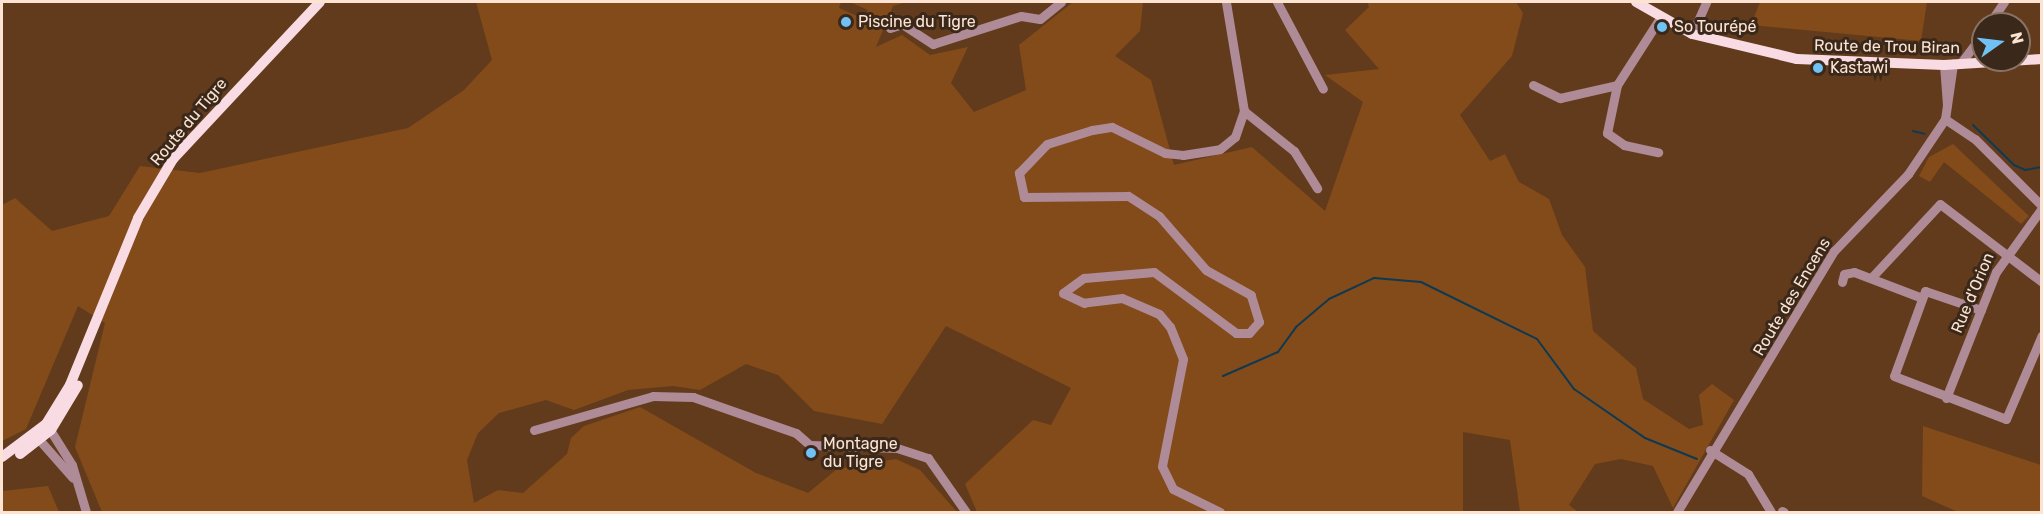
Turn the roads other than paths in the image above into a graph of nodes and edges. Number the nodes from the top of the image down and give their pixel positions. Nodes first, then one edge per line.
1 (320, 2) edge
2 (1061, 2) edge
3 (1226, 2) edge
4 (1276, 2) edge
5 (1636, 2) edge
6 (1707, 2) edge
7 (1660, 18) junction
8 (890, 28) dead end
9 (1692, 34) junction
10 (1971, 45) edge
11 (2042, 59) edge
12 (1952, 64) junction
13 (1533, 85) dead end
14 (1617, 85) junction
15 (1323, 89) dead end
16 (1244, 111) junction
17 (1947, 115) junction
18 (1658, 152) dead end
19 (1317, 188) dead end
20 (2042, 207) edge
21 (2006, 254) junction
22 (1871, 278) junction
23 (1842, 282) dead end
24 (2042, 282) edge
25 (1922, 298) junction
26 (1981, 310) junction
27 (2042, 335) edge
28 (1946, 398) junction
29 (49, 427) junction
30 (534, 430) dead end
31 (38, 438) junction
32 (1710, 450) junction
33 (2, 457) edge
34 (2, 464) edge
35 (80, 487) junction
36 (1681, 511) edge
37 (86, 513) edge
38 (966, 513) edge
39 (1220, 513) edge
40 (1771, 513) edge

1 - 29 main road, Route du Tigre
2 - 8 street
3 - 16 street
4 - 15 street
5 - 7 main road, Route de Trou Biran
6 - 9 street
7 - 9 main road, Route de Trou Biran
7 - 14 street
9 - 12 main road, Route de Trou Biran
10 - 12 street
11 - 12 main road, Route de Trou Biran
12 - 17 street
13 - 14 street
14 - 18 street
16 - 19 street
16 - 39 street
17 - 20 street
17 - 32 street, Route des Encens
20 - 21 street, Rue d'Orion
21 - 22 street
21 - 24 street
21 - 26 street, Rue d'Orion
22 - 23 street
22 - 25 street
25 - 26 street
25 - 28 street
26 - 28 street, Rue d'Orion
27 - 28 street
29 - 31 main road, Route du Tigre
29 - 35 street
30 - 38 street
31 - 33 main road, Route du Tigre
31 - 34 main road, Route du Tigre
31 - 35 street
32 - 36 street, Route des Encens
32 - 40 street
35 - 37 street

